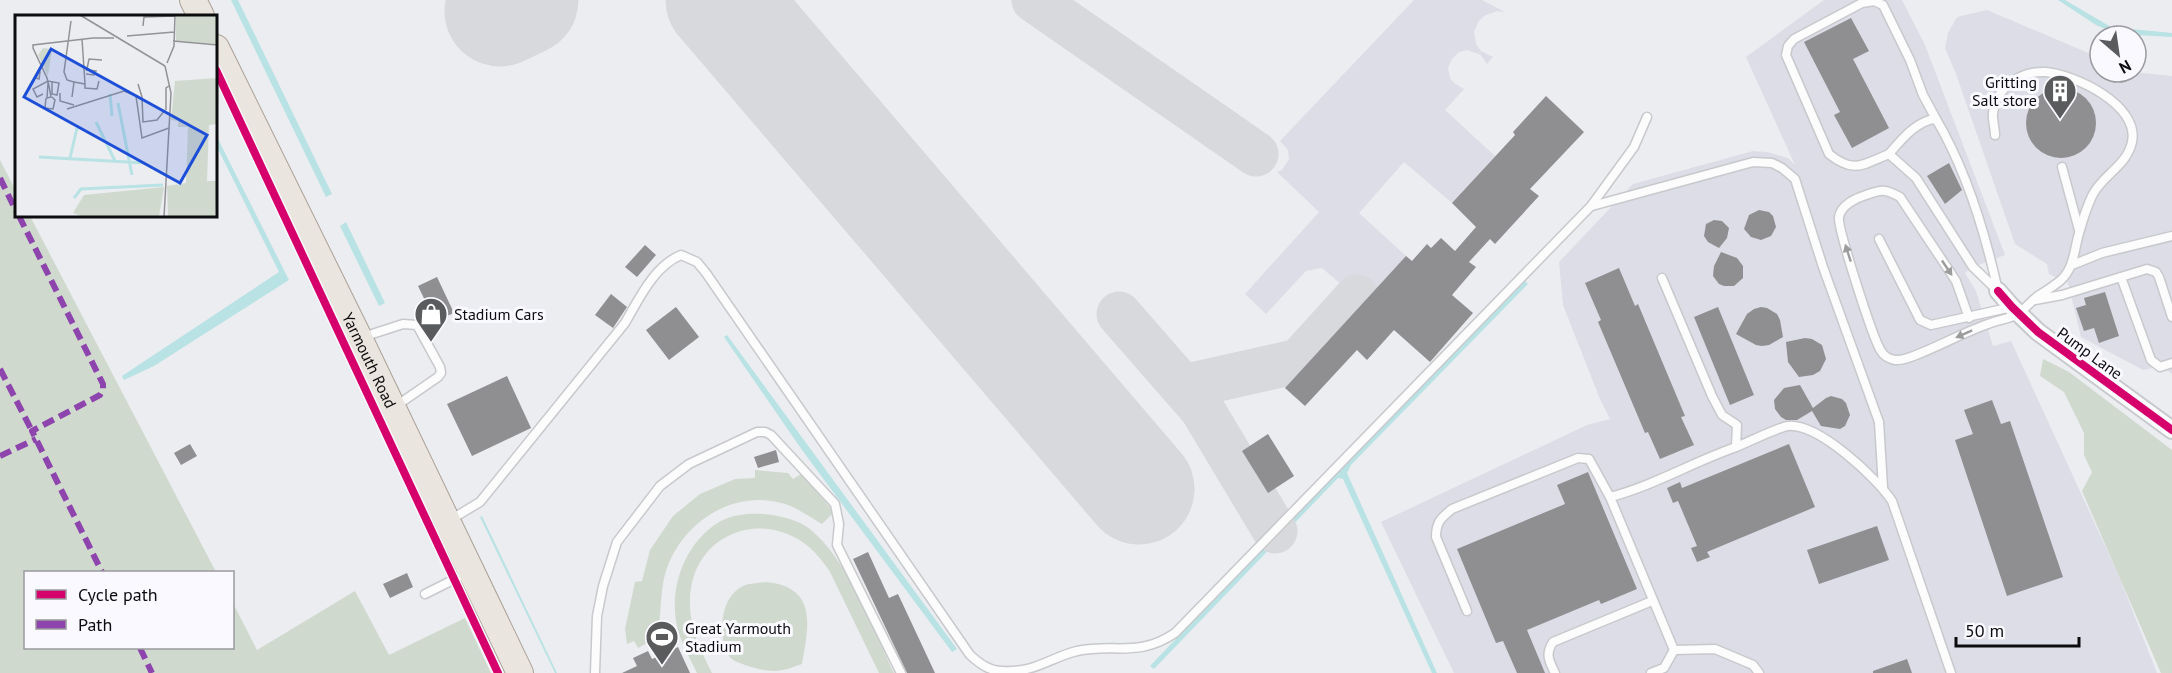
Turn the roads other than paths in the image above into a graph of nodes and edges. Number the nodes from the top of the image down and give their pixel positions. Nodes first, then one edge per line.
1 (193, 0) edge
2 (200, 15) edge
3 (218, 52) edge
4 (1647, 117) dead end
5 (1936, 119) junction
6 (1995, 135) dead end
7 (1889, 154) junction
8 (2062, 167) dead end
9 (1592, 206) junction
10 (2079, 231) junction
11 (2172, 236) edge
12 (1879, 239) dead end
13 (2072, 265) junction
14 (2121, 277) junction
15 (1662, 278) dead end
16 (1998, 291) junction
17 (2032, 300) junction
18 (2015, 310) junction
19 (2172, 317) edge
20 (1969, 318) junction
21 (359, 338) junction
22 (2172, 363) edge
23 (393, 408) junction
24 (2172, 429) edge
25 (1736, 447) junction
26 (1883, 487) junction
27 (1610, 497) junction
28 (448, 521) junction
29 (471, 571) junction
30 (425, 594) dead end
31 (1652, 601) junction
32 (1467, 611) dead end
33 (1674, 650) junction
34 (1665, 670) edge
35 (520, 673) edge
36 (595, 673) edge
37 (902, 673) edge
38 (1555, 673) edge
39 (1651, 673) edge
40 (1759, 673) edge
41 (1950, 673) edge

1 - 2 main road
3 - 21 main road, Yarmouth Road
4 - 9 lane
5 - 7 lane
5 - 7 lane
5 - 16 lane
6 - 10 lane
7 - 16 lane
8 - 10 lane
9 - 26 lane
9 - 28 lane
10 - 13 lane
11 - 13 lane
12 - 20 lane
13 - 17 lane
14 - 17 lane
14 - 19 lane
14 - 22 lane
15 - 25 lane
16 - 18 street, Pump Lane
17 - 18 lane
18 - 20 lane
18 -> 20 lane
18 - 24 street, Pump Lane
21 - 23 main road, Yarmouth Road
21 - 23 lane
23 - 28 main road, Yarmouth Road
25 - 26 lane
25 - 27 lane
26 - 41 lane
27 - 31 lane
27 - 32 lane
28 - 29 main road, Yarmouth Road
29 - 30 lane
29 - 35 main road, Yarmouth Road
31 - 33 lane
31 - 38 lane
33 - 34 lane
33 - 40 lane
34 - 39 lane
36 - 37 lane

